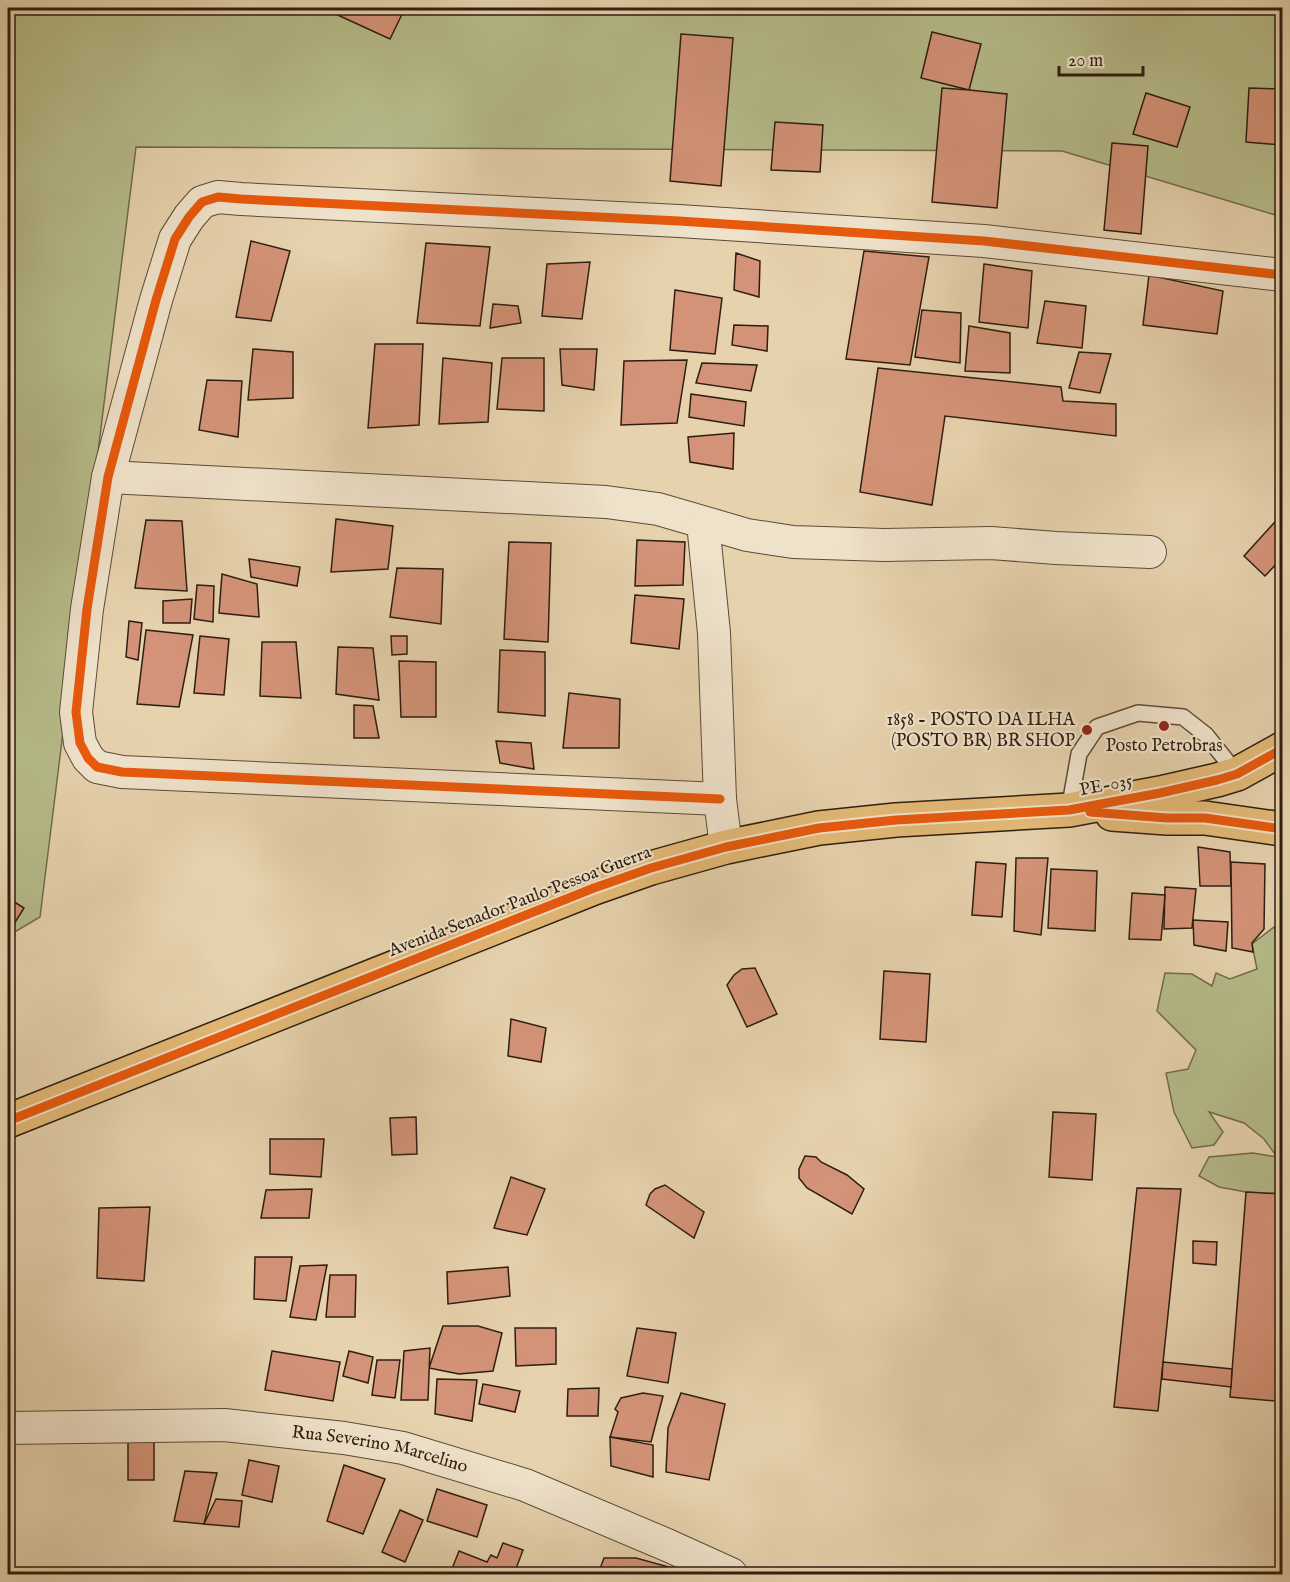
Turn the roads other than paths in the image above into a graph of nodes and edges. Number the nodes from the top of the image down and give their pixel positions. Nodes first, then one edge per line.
1 (1282, 275) edge
2 (108, 477) junction
3 (703, 523) junction
4 (1150, 552) dead end
5 (1282, 749) edge
6 (1237, 774) junction
7 (720, 799) junction
8 (1069, 810) junction
9 (1282, 830) edge
10 (726, 847) junction
11 (8, 1121) edge
12 (8, 1428) edge
13 (731, 1575) edge

1 - 2 street
2 - 3 street
2 - 7 street
3 - 4 street
3 - 7 street
5 - 6 main road, PE-035 / PE-035
6 - 8 main road, PE-035 / PE-035
6 - 8 lane
7 - 10 street
8 - 9 main road, PE-035 / PE-035
8 - 10 main road, Avenida Senador Paulo Pessoa Guerra / PE-035
10 - 11 main road, Avenida Senador Paulo Pessoa Guerra / PE-035
12 - 13 street, Rua Severino Marcelino

